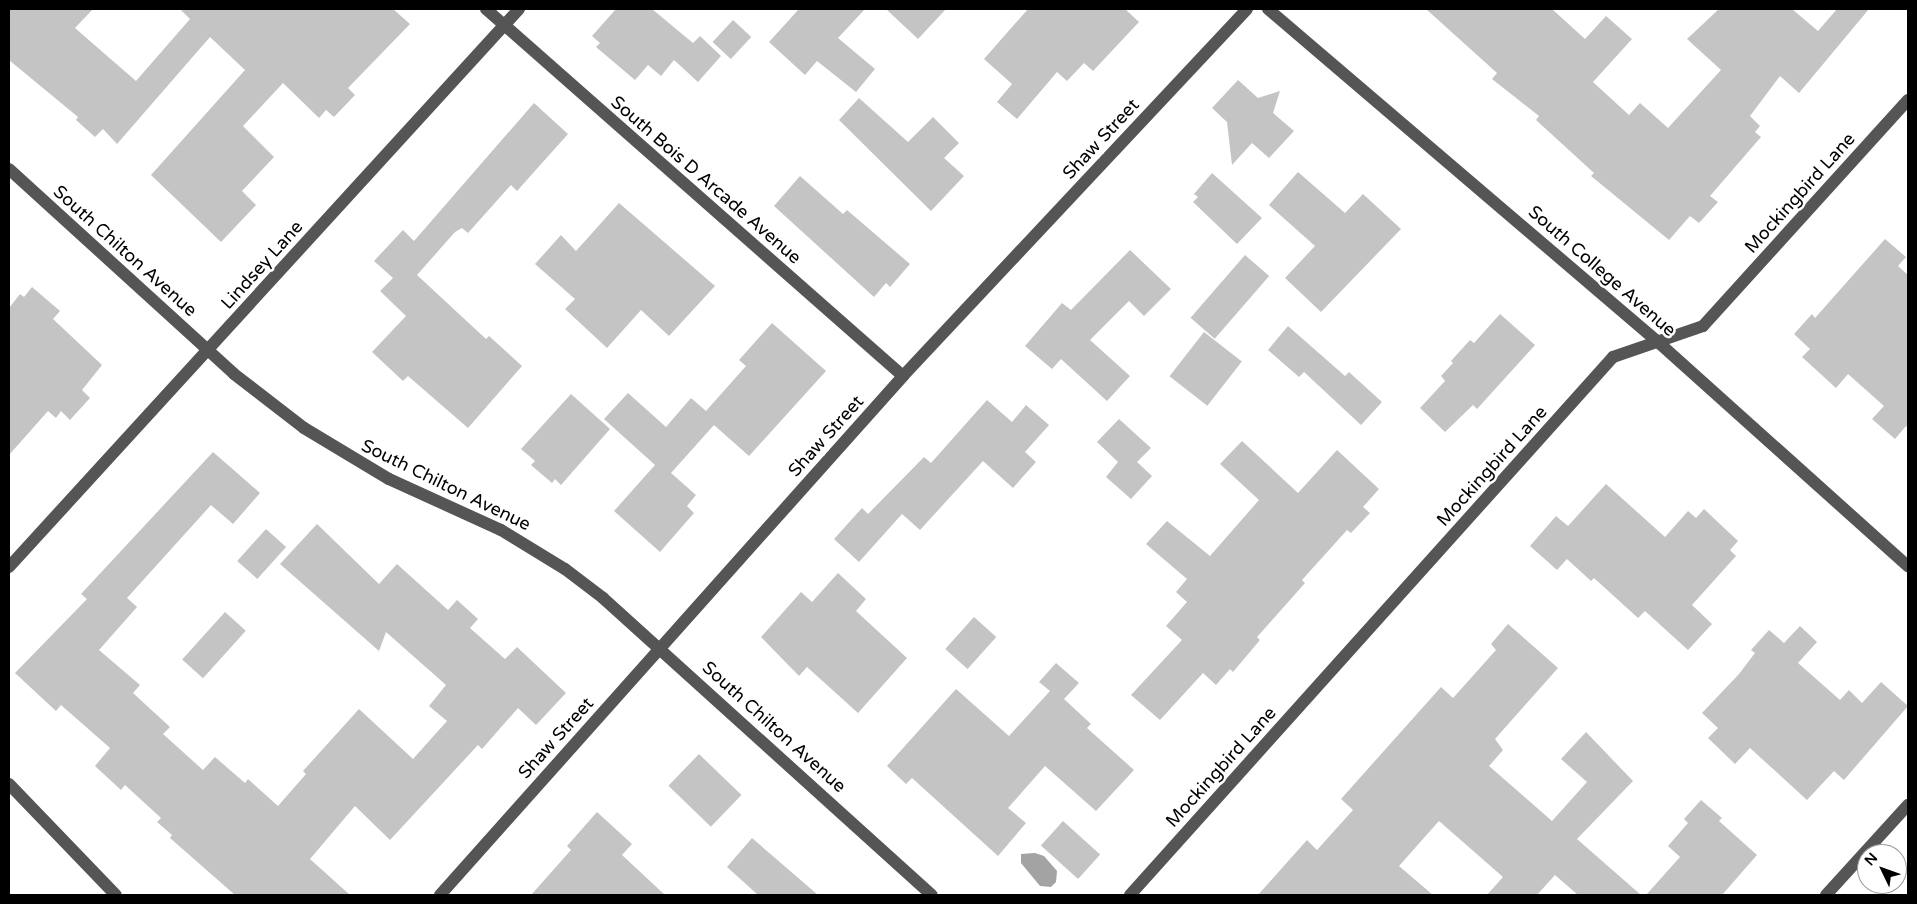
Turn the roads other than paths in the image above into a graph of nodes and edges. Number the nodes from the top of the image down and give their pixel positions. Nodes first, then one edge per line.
1 (486, 9) edge
2 (519, 9) edge
3 (1247, 9) edge
4 (1268, 9) edge
5 (504, 25) junction
6 (1908, 100) edge
7 (9, 169) edge
8 (1658, 342) junction
9 (208, 350) junction
10 (903, 376) junction
11 (9, 566) edge
12 (1908, 566) edge
13 (661, 647) junction
14 (9, 784) edge
15 (1908, 805) edge
16 (116, 895) edge
17 (440, 895) edge
18 (932, 895) edge
19 (1130, 895) edge
20 (1826, 895) edge

1 - 5 street, South Bois D Arcade Avenue
2 - 5 street, Lindsey Lane
3 - 10 street, Shaw Street
4 - 8 street, South College Avenue
5 - 9 street, Lindsey Lane
5 - 10 street, South Bois D Arcade Avenue
6 - 8 street, Mockingbird Lane
7 - 9 street, South Chilton Avenue
8 - 12 street, South College Avenue
8 - 19 street, Mockingbird Lane
9 - 11 street, Lindsey Lane
9 - 13 street, South Chilton Avenue
10 - 13 street, Shaw Street
13 - 17 street, Shaw Street
13 - 18 street, South Chilton Avenue
14 - 16 street
15 - 20 street

